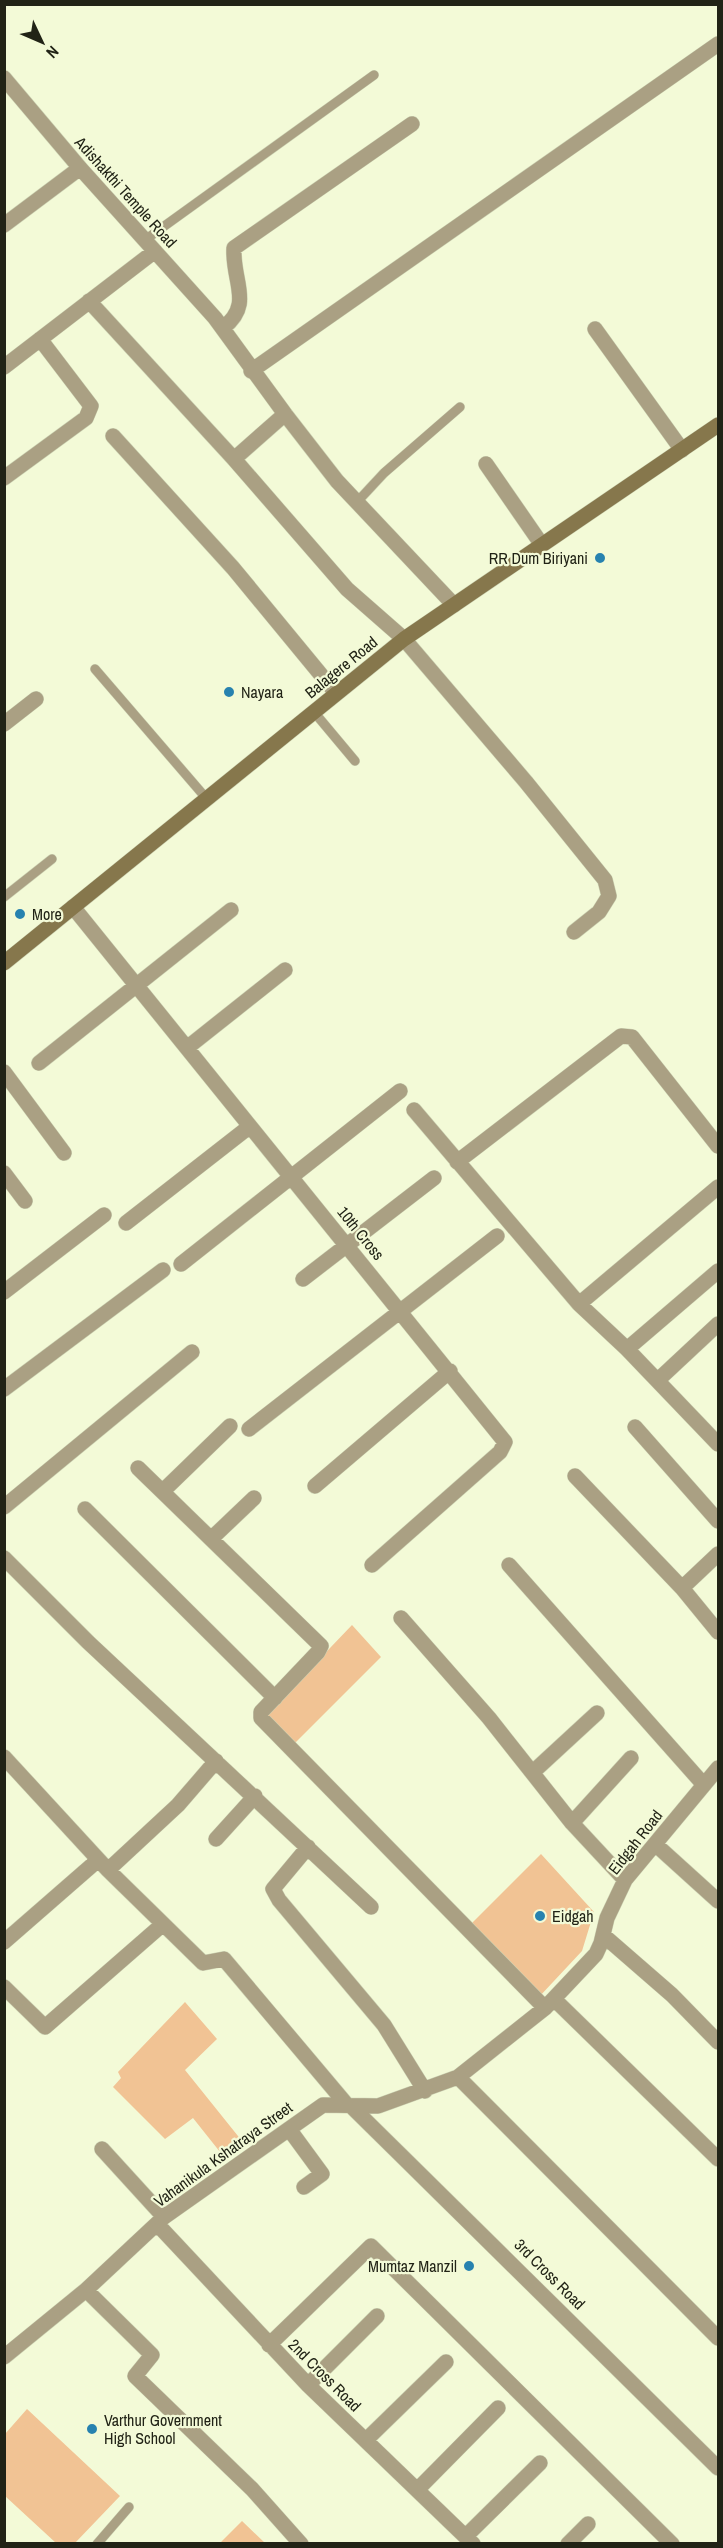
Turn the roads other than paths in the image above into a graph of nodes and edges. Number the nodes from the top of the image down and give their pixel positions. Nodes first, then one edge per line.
1 (718, 44) edge
2 (374, 75) dead end
3 (4, 78) edge
4 (412, 124) dead end
5 (80, 168) junction
6 (4, 225) edge
7 (150, 245) junction
8 (89, 301) junction
9 (223, 328) junction
10 (596, 329) dead end
11 (40, 339) junction
12 (5, 366) edge
13 (251, 371) junction
14 (460, 407) dead end
15 (285, 414) junction
16 (718, 425) edge
17 (113, 436) dead end
18 (682, 450) junction
19 (234, 459) junction
20 (486, 464) dead end
21 (4, 478) edge
22 (357, 502) junction
23 (542, 545) junction
24 (454, 605) junction
25 (404, 639) junction
26 (95, 669) dead end
27 (336, 693) junction
28 (36, 699) dead end
29 (314, 712) junction
30 (4, 724) edge
31 (355, 761) dead end
32 (206, 798) junction
33 (52, 859) dead end
34 (4, 897) edge
35 (73, 907) junction
36 (231, 910) dead end
37 (574, 932) dead end
38 (4, 963) edge
39 (285, 970) dead end
40 (137, 984) junction
41 (188, 1047) junction
42 (39, 1063) dead end
43 (4, 1072) edge
44 (400, 1091) dead end
45 (414, 1110) dead end
46 (249, 1127) junction
47 (718, 1146) edge
48 (64, 1153) dead end
49 (457, 1162) junction
50 (4, 1173) edge
51 (292, 1175) junction
52 (434, 1178) dead end
53 (718, 1187) edge
54 (25, 1201) dead end
55 (105, 1215) dead end
56 (126, 1223) dead end
57 (497, 1236) dead end
58 (347, 1244) junction
59 (181, 1264) dead end
60 (163, 1270) dead end
61 (718, 1272) edge
62 (303, 1279) dead end
63 (4, 1293) edge
64 (579, 1304) junction
65 (402, 1312) junction
66 (718, 1324) edge
67 (627, 1349) junction
68 (192, 1352) dead end
69 (450, 1371) junction
70 (658, 1380) junction
71 (4, 1389) edge
72 (230, 1426) dead end
73 (635, 1427) dead end
74 (249, 1430) dead end
75 (718, 1444) edge
76 (138, 1468) dead end
77 (575, 1476) dead end
78 (315, 1486) dead end
79 (163, 1491) junction
80 (255, 1498) dead end
81 (4, 1507) edge
82 (86, 1509) dead end
83 (718, 1521) edge
84 (212, 1538) junction
85 (718, 1554) edge
86 (4, 1558) edge
87 (509, 1564) dead end
88 (372, 1565) dead end
89 (682, 1588) junction
90 (401, 1618) dead end
91 (718, 1632) edge
92 (275, 1698) junction
93 (597, 1713) dead end
94 (4, 1757) edge
95 (631, 1758) dead end
96 (216, 1761) junction
97 (533, 1772) junction
98 (717, 1772) edge
99 (704, 1785) junction
100 (255, 1796) junction
101 (572, 1823) junction
102 (216, 1839) dead end
103 (655, 1844) junction
104 (308, 1847) junction
105 (103, 1865) junction
106 (625, 1880) junction
107 (718, 1901) edge
108 (371, 1906) dead end
109 (163, 1924) junction
110 (603, 1935) junction
111 (4, 1942) edge
112 (4, 1987) edge
113 (549, 2003) junction
114 (718, 2042) edge
115 (495, 2048) joint
116 (458, 2077) junction
117 (425, 2091) junction
118 (350, 2106) junction
119 (289, 2129) junction
120 (102, 2149) dead end
121 (718, 2159) edge
122 (304, 2187) dead end
123 (161, 2221) junction
124 (86, 2290) junction
125 (377, 2316) dead end
126 (718, 2338) edge
127 (269, 2345) junction
128 (4, 2357) edge
129 (446, 2362) dead end
130 (308, 2385) junction
131 (498, 2408) dead end
132 (366, 2440) junction
133 (540, 2463) dead end
134 (718, 2468) edge
135 (417, 2490) junction
136 (129, 2508) dead end
137 (588, 2524) dead end
138 (470, 2540) edge
139 (96, 2544) edge
140 (301, 2544) edge
141 (568, 2544) edge
142 (672, 2544) edge

1 - 13 street
2 - 7 lane
3 - 5 street, Adishakthi Temple Road
4 - 9 street
5 - 6 street
5 - 7 street, Adishakthi Temple Road
7 - 8 street
7 - 9 street, Adishakthi Temple Road
8 - 11 street
8 - 19 street
9 - 13 street, Adishakthi Temple Road
10 - 18 street
11 - 12 street
11 - 21 street
13 - 15 street, Adishakthi Temple Road
14 - 22 lane
15 - 19 street
15 - 22 street, Adishakthi Temple Road
16 - 18 street, Balagere Road
17 - 27 street
18 - 23 street, Balagere Road
19 - 25 street
20 - 23 street
22 - 24 street, Adishakthi Temple Road
23 - 24 street, Balagere Road
24 - 25 street, Balagere Road
25 - 27 street, Balagere Road
25 - 37 street
26 - 32 lane
27 - 29 street, Balagere Road
28 - 30 street
29 - 31 lane
29 - 32 street, Balagere Road
32 - 35 street, Balagere Road
33 - 34 lane
35 - 38 street, Balagere Road
35 - 40 street, 10th Cross
36 - 40 street
39 - 41 street
40 - 41 street, 10th Cross
40 - 42 street
41 - 46 street, 10th Cross
43 - 48 street
44 - 51 street
45 - 49 street
46 - 51 street, 10th Cross
46 - 56 street
47 - 49 street
49 - 64 street
50 - 54 street
51 - 58 street, 10th Cross
51 - 59 street
52 - 58 street
53 - 64 street
55 - 63 street
57 - 65 street
58 - 62 street
58 - 65 street, 10th Cross
60 - 71 street
61 - 67 street
64 - 67 street
65 - 69 street, 10th Cross
65 - 74 street
66 - 70 street
67 - 70 street
68 - 81 street
69 - 78 street
69 - 88 street, 10th Cross
70 - 75 street
72 - 79 street
73 - 83 street
76 - 79 street
77 - 89 street
79 - 84 street
80 - 84 street
82 - 92 street
84 - 92 street
85 - 89 street
86 - 96 street
87 - 99 street
89 - 91 street
90 - 97 street
92 - 113 street
93 - 97 street
94 - 105 street
95 - 101 street
96 - 100 street
96 - 105 street
97 - 101 street
98 - 99 street, Eidgah Road
99 - 103 street, Eidgah Road
100 - 102 street
100 - 104 street
101 - 106 street
103 - 106 street, Eidgah Road
103 - 107 street
104 - 108 street
104 - 117 street
105 - 109 street
105 - 111 street
106 - 110 street, Eidgah Road
109 - 112 street
109 - 118 street, 3rd Cross Road
110 - 113 street, Eidgah Road
110 - 114 street
113 - 115 street, Eidgah Road
113 - 121 street
115 - 116 street, Vahanikula Kshatraya Street
116 - 117 street, Vahanikula Kshatraya Street
116 - 126 street
117 - 118 street, Vahanikula Kshatraya Street
118 - 119 street, Vahanikula Kshatraya Street
118 - 134 street, 3rd Cross Road
119 - 122 street
119 - 123 street, Vahanikula Kshatraya Street
120 - 123 street, 2nd Cross Road
123 - 124 street, Vahanikula Kshatraya Street
123 - 127 street, 2nd Cross Road
124 - 128 street, Vahanikula Kshatraya Street
124 - 140 street
125 - 130 street
127 - 130 street, 2nd Cross Road
127 - 142 street
129 - 132 street
130 - 132 street, 2nd Cross Road
131 - 135 street
132 - 135 street, 2nd Cross Road
133 - 138 street
135 - 138 street, 2nd Cross Road
136 - 139 lane
137 - 141 street

